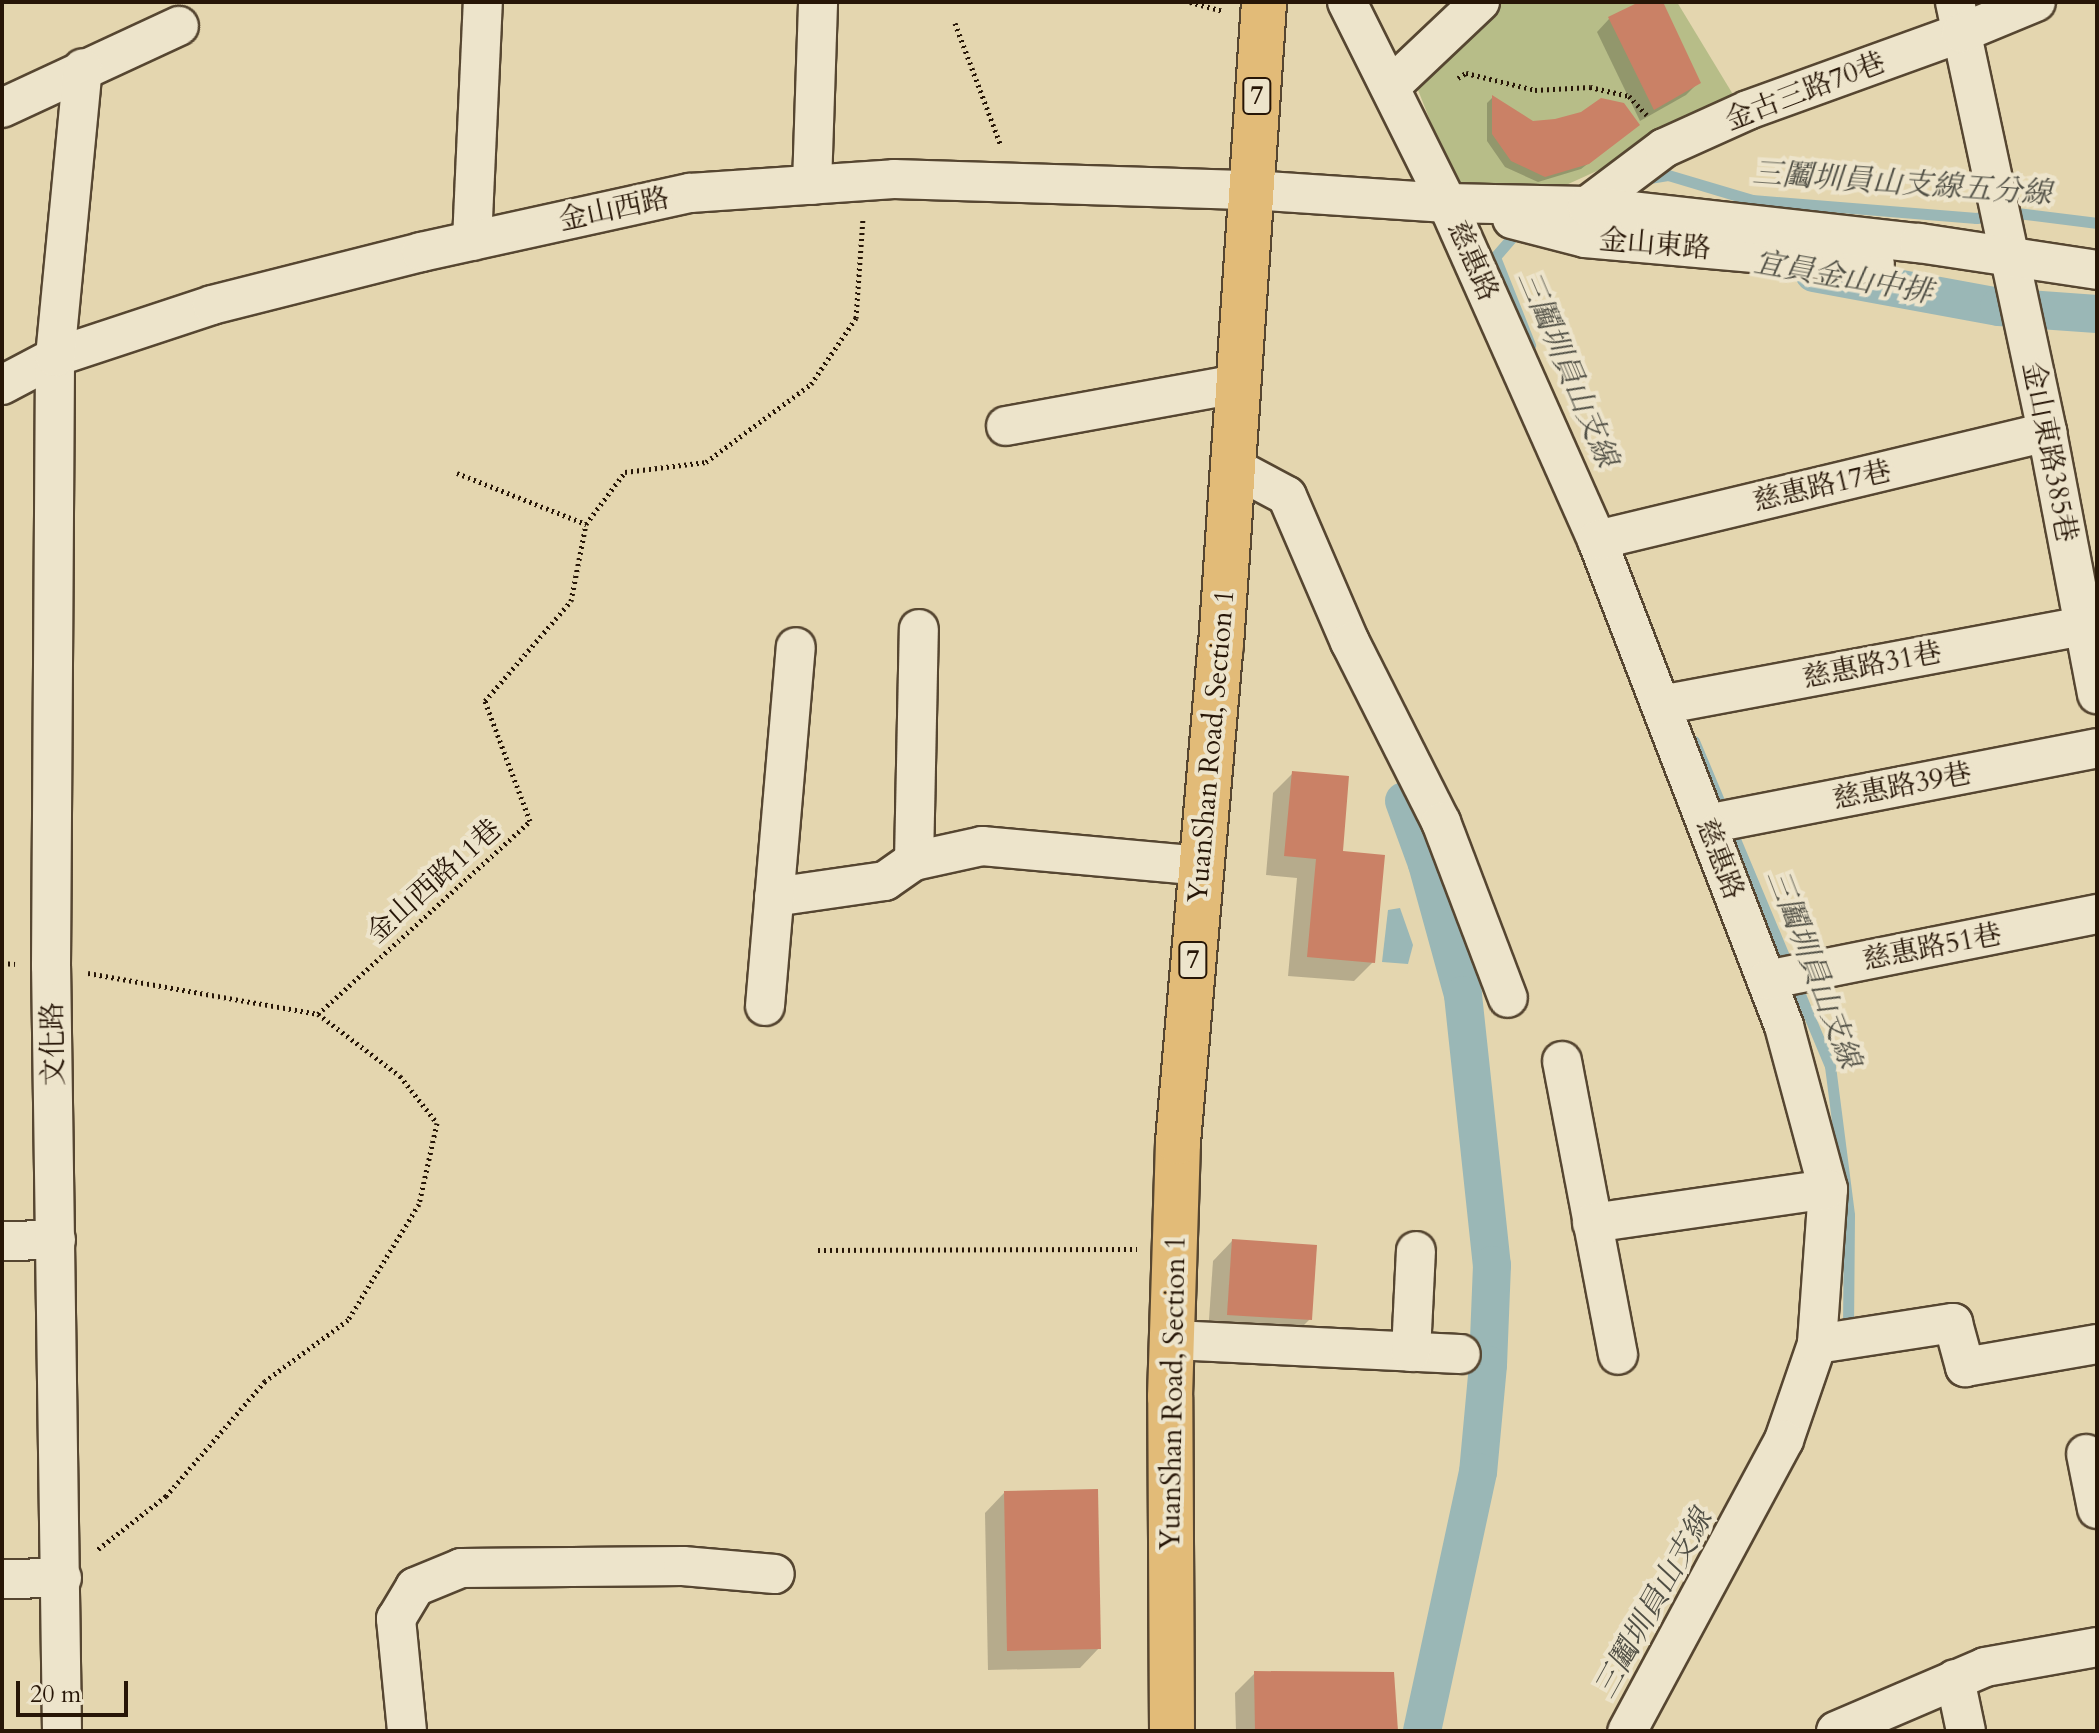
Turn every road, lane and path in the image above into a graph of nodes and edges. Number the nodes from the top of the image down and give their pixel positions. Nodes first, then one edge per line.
1 (483, 2) edge
2 (818, 2) edge
3 (1264, 2) edge
4 (1347, 2) edge
5 (1480, 2) edge
6 (2036, 2) edge
7 (1958, 18) edge
8 (955, 23) dead end
9 (179, 26) dead end
10 (83, 68) junction
11 (1453, 81) dead end
12 (1390, 87) junction
13 (2, 108) edge
14 (1664, 148) junction
15 (866, 181) junction
16 (1014, 183) junction
17 (812, 185) junction
18 (1251, 190) junction
19 (1447, 203) junction
20 (1587, 206) junction
21 (472, 241) junction
22 (2010, 257) junction
23 (2097, 270) edge
24 (55, 357) junction
25 (1238, 384) junction
26 (2, 385) edge
27 (1006, 426) dead end
28 (2047, 432) junction
29 (1233, 467) junction
30 (457, 473) dead end
31 (586, 524) junction
32 (1597, 540) junction
33 (2084, 626) junction
34 (919, 629) dead end
35 (796, 647) dead end
36 (2097, 694) edge
37 (1661, 705) junction
38 (2097, 748) edge
39 (1707, 824) junction
40 (914, 861) junction
41 (1201, 866) junction
42 (774, 897) junction
43 (2097, 914) edge
44 (2, 963) edge
45 (51, 966) junction
46 (1767, 980) junction
47 (1508, 998) dead end
48 (765, 1006) dead end
49 (318, 1014) junction
50 (1562, 1061) dead end
51 (1828, 1189) junction
52 (1592, 1223) junction
53 (56, 1240) junction
54 (2, 1241) edge
55 (1175, 1249) junction
56 (818, 1250) dead end
57 (1416, 1251) dead end
58 (1172, 1340) junction
59 (1817, 1344) junction
60 (2097, 1344) edge
61 (1411, 1352) junction
62 (1461, 1354) dead end
63 (1618, 1355) dead end
64 (2086, 1454) dead end
65 (2097, 1509) edge
66 (775, 1574) dead end
67 (62, 1578) junction
68 (2, 1579) edge
69 (2097, 1647) edge
70 (1955, 1679) junction
71 (62, 1731) edge
72 (407, 1731) edge
73 (1172, 1731) edge
74 (1627, 1731) edge
75 (1836, 1731) edge
76 (1966, 1731) edge

1 - 21 street
2 - 17 street
3 - 18 main road, YuanShan Road, Section 1 / 7
4 - 12 street, 慈惠路
5 - 12 street
6 - 7 street, 金古三路70巷
7 - 14 street, 金古三路70巷
7 - 22 street, 金山東路385巷
8 - 16 path
9 - 10 street
10 - 13 street
10 - 24 street, 文化路
11 - 14 path
12 - 19 street, 慈惠路
14 - 20 street, 金古三路70巷
15 - 16 street, 金山西路
15 - 17 street, 金山西路
15 - 31 path, 金山西路11巷
16 - 18 street, 金山西路
17 - 21 street, 金山西路
18 - 19 street, 金山東路
18 - 25 main road, YuanShan Road, Section 1 / 7
19 - 20 street, 金山東路
19 - 22 street, 金山東路
19 - 32 street, 慈惠路
20 - 22 street, 金山東路
21 - 24 street, 金山西路
22 - 23 street, 金山東路
22 - 28 street, 金山東路385巷
24 - 26 street, 金山西路
24 - 45 street, 文化路
25 - 27 street
25 - 29 main road, YuanShan Road, Section 1 / 7
28 - 32 street, 慈惠路17巷
28 - 33 street, 金山東路385巷
29 - 41 main road, YuanShan Road, Section 1 / 7
29 - 47 street
30 - 31 path
31 - 49 path, 金山西路11巷
32 - 37 street, 慈惠路
33 - 36 street, 金山東路385巷
33 - 37 street, 慈惠路31巷
34 - 40 street
35 - 42 street
37 - 39 street, 慈惠路
38 - 39 street, 慈惠路39巷
39 - 46 street, 慈惠路
40 - 41 street
40 - 42 street
41 - 55 main road, YuanShan Road, Section 1 / 7
42 - 48 street
43 - 46 street, 慈惠路51巷
44 - 45 path
45 - 49 path
45 - 53 street, 文化路
46 - 51 street, 慈惠路
49 - 67 path
50 - 52 street
51 - 52 street
51 - 59 street, 慈惠路
52 - 63 street
53 - 54 street
53 - 67 street, 文化路
55 - 56 path
55 - 58 main road, YuanShan Road, Section 1 / 7
57 - 61 street
58 - 61 street
58 - 73 main road, YuanShan Road, Section 1 / 7
59 - 60 street
59 - 74 street, 慈惠路
61 - 62 street
64 - 65 street
66 - 72 street
67 - 68 street
67 - 71 street, 文化路
69 - 70 street
70 - 75 street
70 - 76 street

